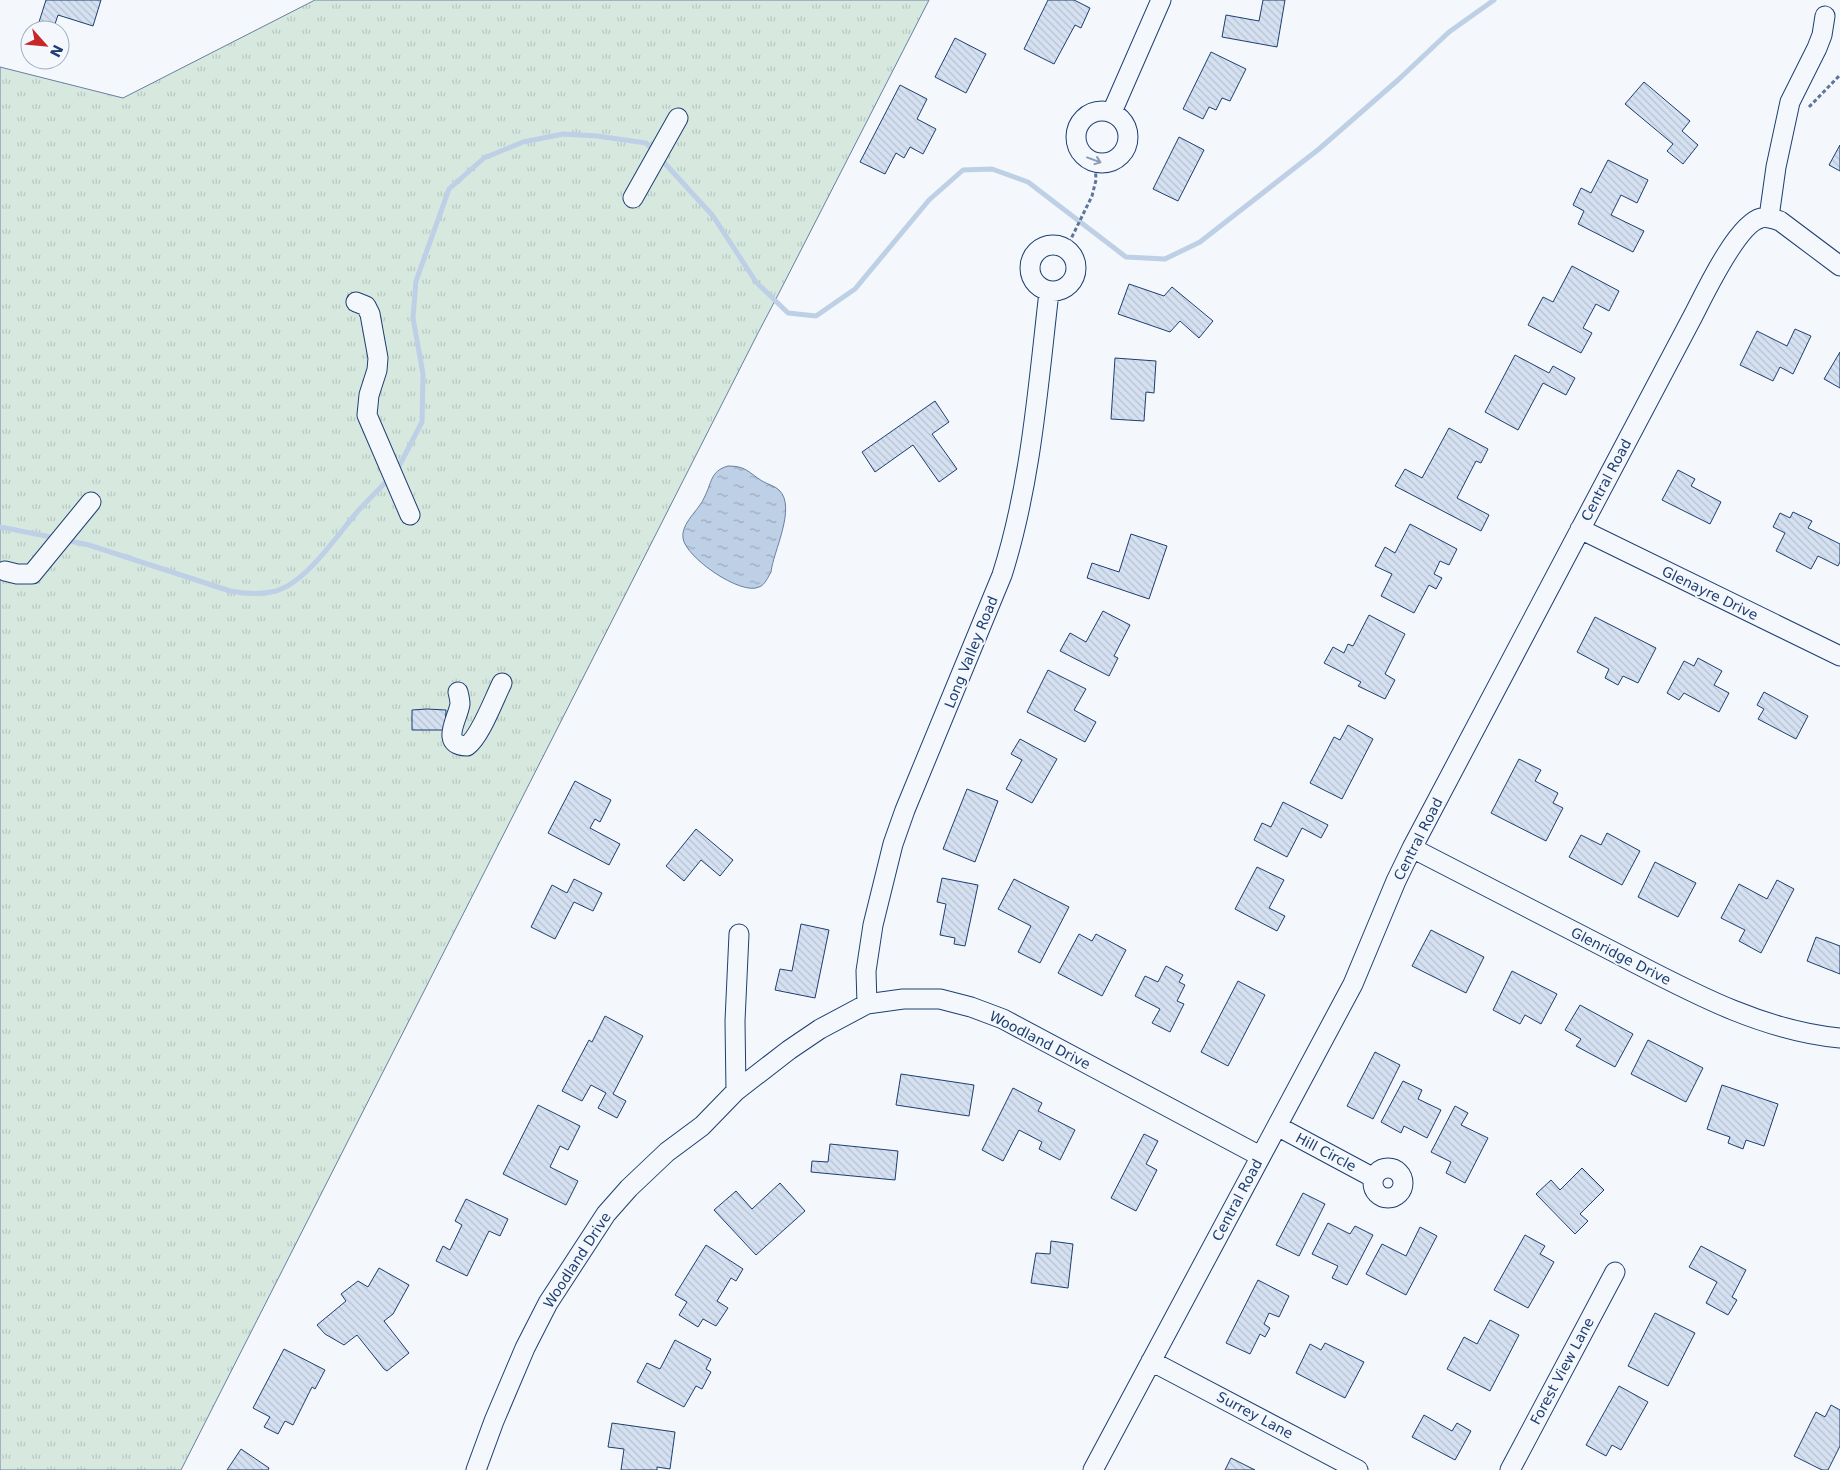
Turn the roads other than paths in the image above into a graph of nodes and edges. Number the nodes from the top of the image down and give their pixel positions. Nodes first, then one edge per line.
1 (1161, 0) edge
2 (1825, 16) dead end
3 (1112, 112) junction
4 (673, 125) dead end
5 (634, 198) dead end
6 (1764, 218) junction
7 (1840, 266) edge
8 (1049, 292) junction
9 (356, 302) dead end
10 (91, 502) dead end
11 (406, 508) dead end
12 (1580, 529) junction
13 (5, 571) dead end
14 (1840, 656) edge
15 (502, 683) dead end
16 (458, 692) dead end
17 (1412, 848) junction
18 (738, 934) dead end
19 (868, 1004) junction
20 (1840, 1038) edge
21 (736, 1091) junction
22 (1278, 1126) junction
23 (1260, 1156) junction
24 (1374, 1178) dead end
25 (1614, 1272) dead end
26 (1151, 1361) junction
27 (476, 1470) edge
28 (1093, 1470) edge
29 (1358, 1470) edge
30 (1510, 1470) edge

1 - 3 street
2 - 6 street
3 -> 3 street
4 - 5 street
6 - 7 street
6 - 12 street, Central Road
8 - 8 street
8 - 19 street, Long Valley Road
9 - 11 street
10 - 13 street
12 - 14 street, Glenayre Drive
12 - 17 street, Central Road
15 - 16 street
17 - 20 street, Glenridge Drive
17 - 22 street, Central Road
18 - 21 street
19 - 21 street, Woodland Drive
19 - 23 street, Woodland Drive
21 - 27 street, Woodland Drive
22 - 23 street, Central Road
22 - 24 street, Hill Circle
23 - 26 street, Central Road
25 - 30 street, Forest View Lane
26 - 28 street, Central Road
26 - 29 street, Surrey Lane

